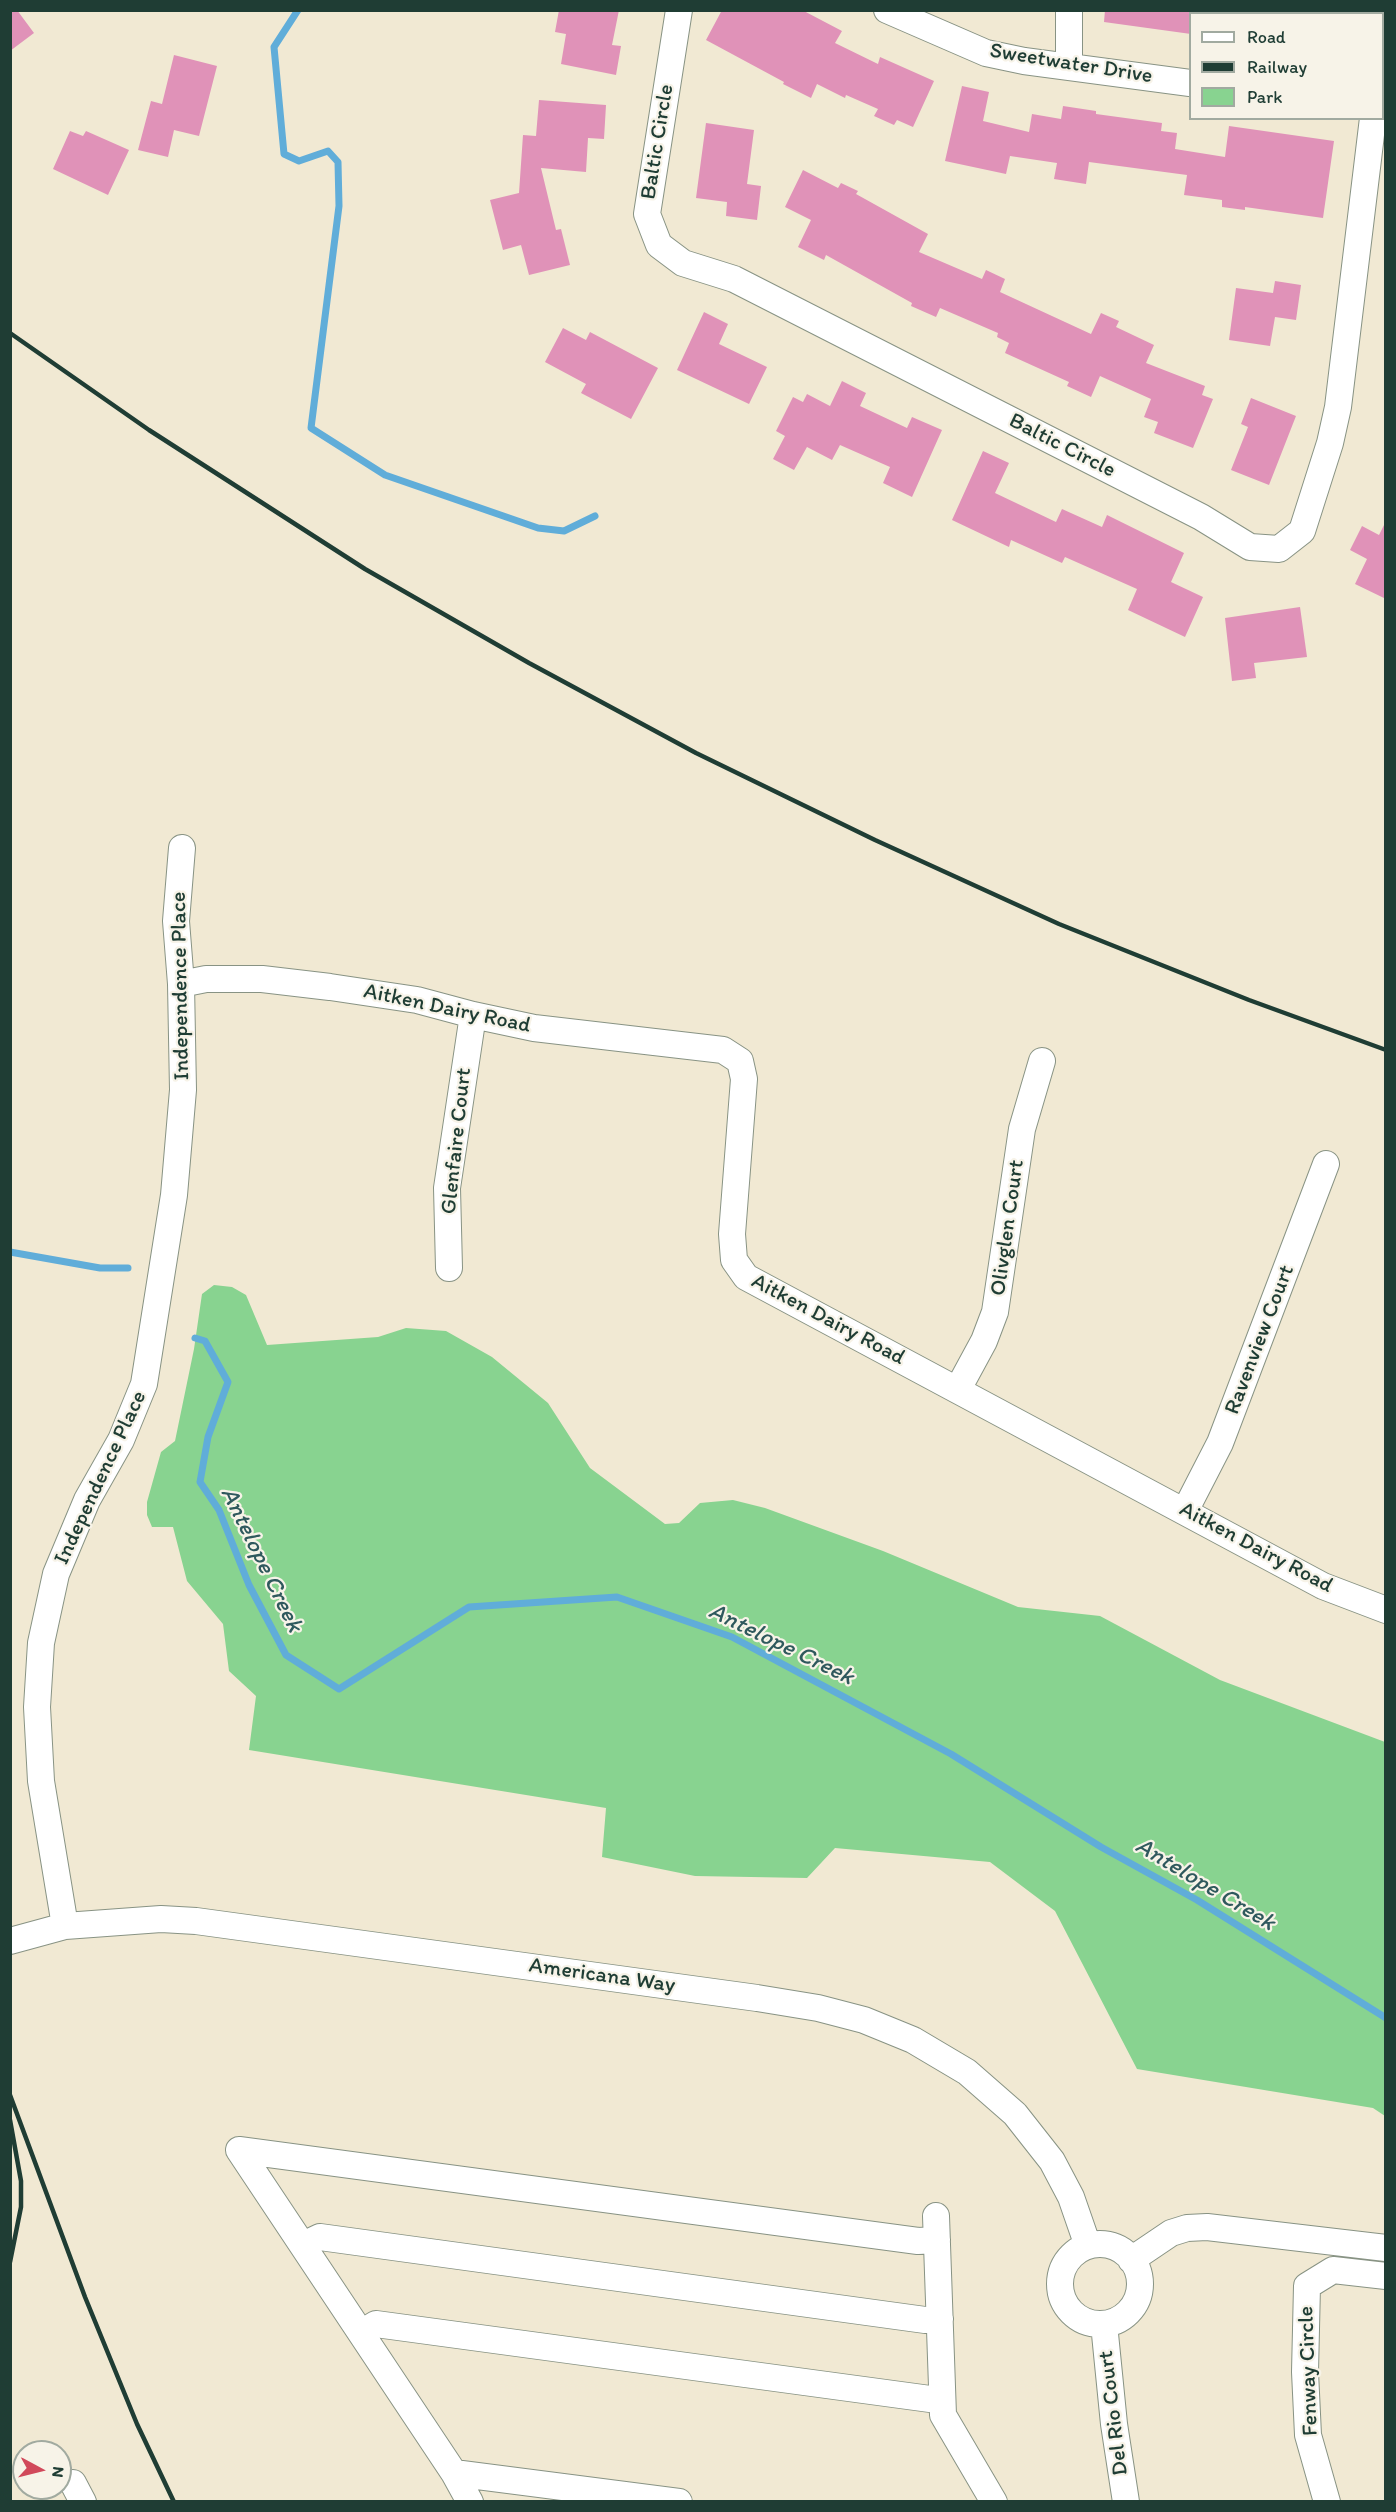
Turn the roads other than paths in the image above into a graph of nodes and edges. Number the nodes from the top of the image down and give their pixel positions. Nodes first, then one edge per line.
1 (679, 10) edge
2 (887, 10) edge
3 (1069, 10) edge
4 (1069, 67) junction
5 (1189, 83) edge
6 (1373, 120) edge
7 (182, 848) dead end
8 (181, 984) junction
9 (473, 1015) junction
10 (1042, 1061) dead end
11 (1326, 1164) dead end
12 (449, 1268) dead end
13 (958, 1389) junction
14 (1185, 1510) junction
15 (1386, 1610) edge
16 (65, 1926) junction
17 (10, 1941) edge
18 (303, 2245) junction
19 (1088, 2246) junction
20 (1386, 2248) edge
21 (1131, 2260) junction
22 (1386, 2276) edge
23 (940, 2319) junction
24 (1104, 2324) junction
25 (361, 2333) junction
26 (942, 2396) junction
27 (454, 2474) junction
28 (470, 2502) edge
29 (679, 2502) edge
30 (994, 2502) edge
31 (1126, 2502) edge
32 (1327, 2502) edge

1 - 6 street, Baltic Circle
2 - 4 street, Sweetwater Drive
3 - 4 street
4 - 5 street, Sweetwater Drive
7 - 8 street, Independence Place
8 - 9 street, Aitken Dairy Road
8 - 16 street, Independence Place
9 - 12 street, Glenfaire Court
9 - 13 street, Aitken Dairy Road
10 - 13 street, Olivglen Court
11 - 14 street, Ravenview Court
13 - 14 street, Aitken Dairy Road
14 - 15 street, Aitken Dairy Road
16 - 17 street, Americana Way
16 - 19 street, Americana Way
18 - 23 street
18 - 23 street
18 - 25 street
19 - 21 street
19 - 24 street
20 - 21 street
21 - 24 street
22 - 32 street, Fenway Circle
23 - 26 street
24 - 31 street, Del Rio Court
25 - 26 street
25 - 27 street
26 - 30 street
27 - 28 street
27 - 29 street

